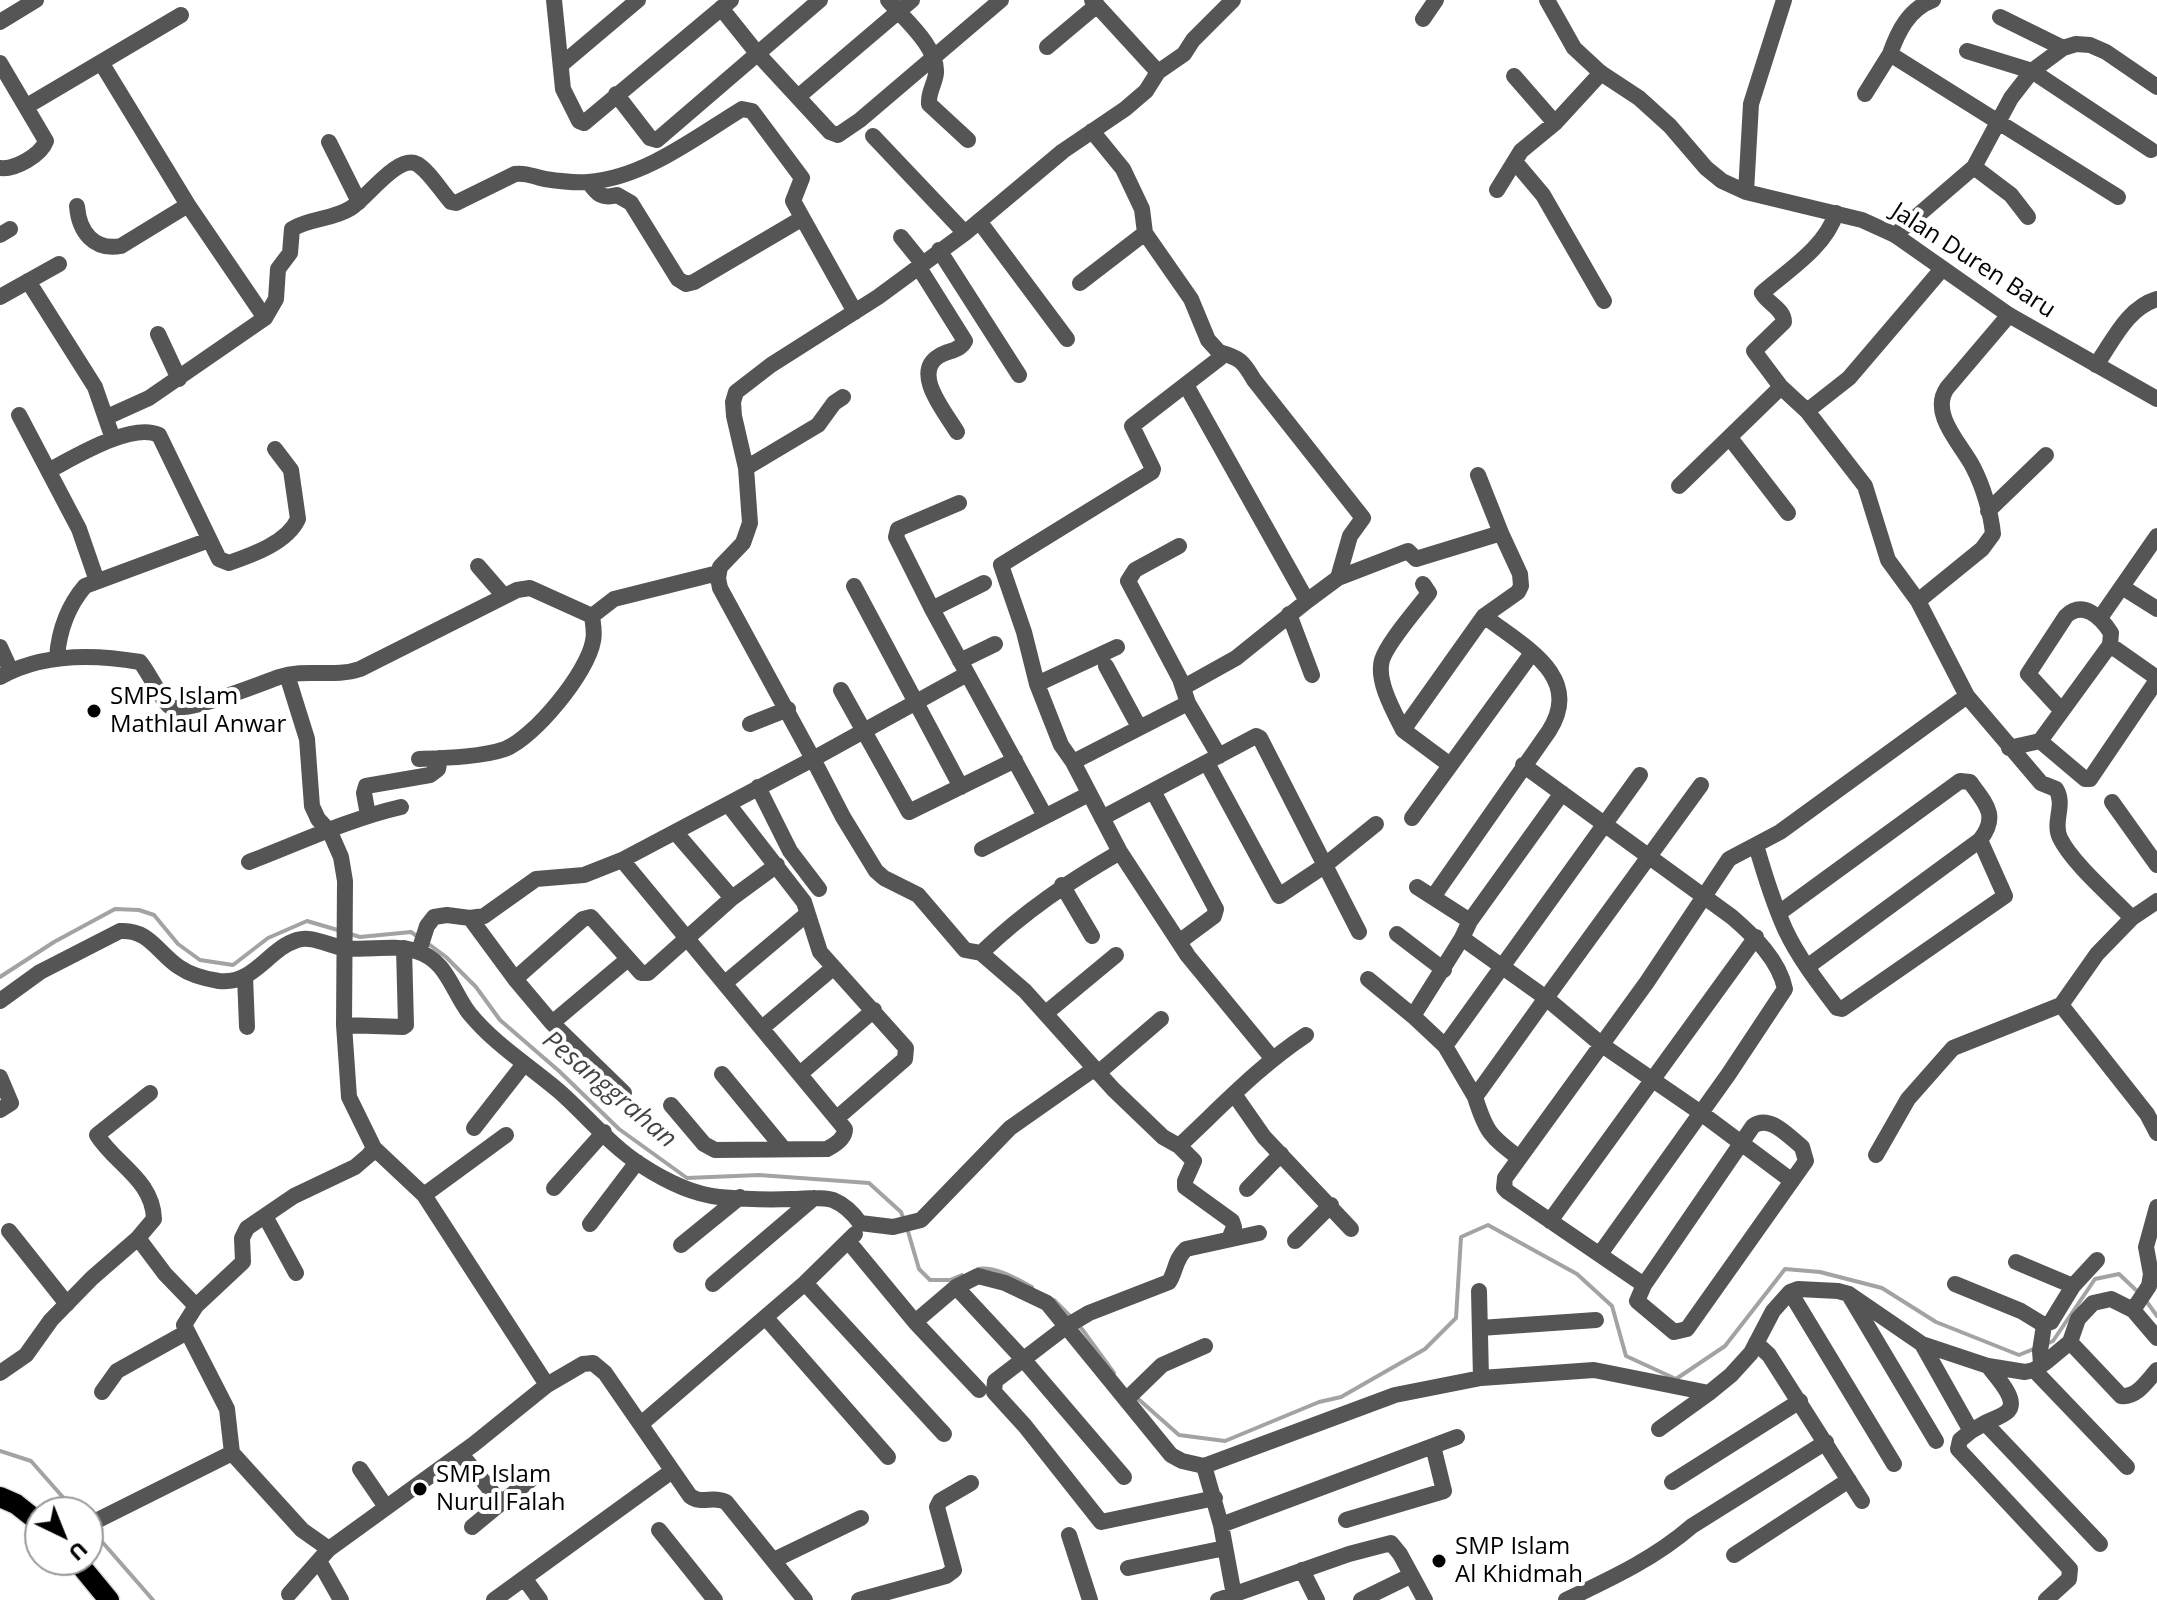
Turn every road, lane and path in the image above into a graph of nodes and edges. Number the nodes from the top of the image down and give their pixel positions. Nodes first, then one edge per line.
1 (36, 0) edge
2 (554, 0) edge
3 (638, 0) edge
4 (820, 0) edge
5 (912, 0) edge
6 (1001, 0) edge
7 (1233, 0) edge
8 (1436, 0) edge
9 (1547, 0) edge
10 (1783, 0) edge
11 (1933, 0) edge
12 (1094, 2) edge
13 (726, 4) edge
14 (893, 6) edge
15 (181, 15) dead end
16 (2000, 17) dead end
17 (1423, 19) dead end
18 (0, 22) edge
19 (558, 26) junction
20 (1047, 47) dead end
21 (2063, 48) junction
22 (580, 49) junction
23 (1967, 51) dead end
24 (757, 53) junction
25 (1890, 54) junction
26 (933, 57) junction
27 (0, 63) edge
28 (102, 64) junction
29 (561, 65) junction
30 (2032, 71) junction
31 (1158, 72) junction
32 (1601, 73) junction
33 (1514, 76) dead end
34 (2157, 87) edge
35 (616, 94) junction
36 (1865, 94) dead end
37 (799, 96) junction
38 (27, 106) junction
39 (1999, 122) junction
40 (1555, 123) junction
41 (1092, 131) junction
42 (873, 136) dead end
43 (968, 140) dead end
44 (329, 142) dead end
45 (2151, 150) dead end
46 (1978, 161) junction
47 (1516, 163) junction
48 (0, 168) edge
49 (589, 182) junction
50 (1497, 190) dead end
51 (1746, 192) junction
52 (2118, 197) dead end
53 (359, 202) junction
54 (188, 205) junction
55 (77, 206) dead end
56 (1836, 213) junction
57 (2028, 217) dead end
58 (801, 219) junction
59 (979, 221) junction
60 (965, 233) junction
61 (1145, 233) junction
62 (1895, 235) junction
63 (901, 237) dead end
64 (939, 250) junction
65 (59, 264) dead end
66 (920, 264) junction
67 (1942, 269) junction
68 (28, 281) junction
69 (1080, 283) dead end
70 (0, 297) edge
71 (2157, 299) edge
72 (1604, 301) dead end
73 (855, 312) junction
74 (2009, 315) junction
75 (265, 318) junction
76 (158, 334) dead end
77 (1067, 339) dead end
78 (1219, 352) junction
79 (2096, 365) junction
80 (1019, 375) dead end
81 (179, 379) junction
82 (1186, 385) junction
83 (1781, 387) junction
84 (843, 397) dead end
85 (2157, 399) edge
86 (1807, 411) junction
87 (19, 415) dead end
88 (107, 417) junction
89 (957, 432) dead end
90 (1730, 438) junction
91 (113, 439) junction
92 (275, 449) dead end
93 (2046, 455) dead end
94 (746, 468) junction
95 (50, 470) junction
96 (1478, 475) dead end
97 (1679, 486) dead end
98 (959, 503) dead end
99 (1988, 511) junction
100 (1788, 513) dead end
101 (1501, 533) junction
102 (2156, 539) edge
103 (209, 540) junction
104 (1179, 546) dead end
105 (478, 566) dead end
106 (1338, 578) junction
107 (719, 580) junction
108 (97, 581) junction
109 (984, 583) dead end
110 (1423, 584) dead end
111 (854, 586) dead end
112 (2122, 587) junction
113 (504, 596) junction
114 (1307, 601) junction
115 (1918, 601) junction
116 (932, 609) junction
117 (2157, 609) edge
118 (1289, 614) junction
119 (1484, 616) junction
120 (2100, 618) junction
121 (593, 627) junction
122 (995, 644) dead end
123 (2110, 645) junction
124 (0, 647) edge
125 (1117, 647) dead end
126 (1532, 653) junction
127 (57, 657) junction
128 (1106, 666) dead end
129 (964, 667) junction
130 (6, 674) edge
131 (287, 675) junction
132 (1312, 675) dead end
133 (2157, 679) edge
134 (1037, 684) junction
135 (841, 690) dead end
136 (1186, 695) junction
137 (1967, 696) junction
138 (914, 702) junction
139 (788, 709) junction
140 (2062, 711) junction
141 (750, 724) dead end
142 (1139, 727) junction
143 (1403, 730) junction
144 (864, 731) junction
145 (2040, 741) junction
146 (2009, 748) junction
147 (440, 758) junction
148 (419, 759) dead end
149 (813, 759) junction
150 (1213, 759) junction
151 (1015, 760) junction
152 (1073, 762) junction
153 (1450, 765) junction
154 (1523, 765) junction
155 (1640, 775) dead end
156 (1701, 785) dead end
157 (758, 787) junction
158 (961, 787) junction
159 (1153, 791) junction
160 (1562, 793) junction
161 (1089, 794) junction
162 (2112, 802) dead end
163 (728, 804) junction
164 (401, 807) dead end
165 (368, 815) junction
166 (1045, 816) junction
167 (1102, 818) junction
168 (1412, 818) dead end
169 (1603, 823) junction
170 (1376, 824) dead end
171 (330, 832) junction
172 (676, 833) junction
173 (1980, 840) junction
174 (982, 849) dead end
175 (1746, 849) junction
176 (1120, 852) junction
177 (1648, 856) junction
178 (622, 860) junction
179 (249, 862) dead end
180 (777, 865) junction
181 (2157, 865) edge
182 (1324, 866) junction
183 (1062, 885) junction
184 (1417, 887) dead end
185 (819, 889) dead end
186 (1707, 896) junction
187 (1433, 897) junction
188 (732, 898) junction
189 (2157, 901) edge
190 (1779, 913) junction
191 (807, 914) junction
192 (470, 918) junction
193 (2132, 918) junction
194 (1470, 921) junction
195 (1359, 932) dead end
196 (1397, 934) dead end
197 (1092, 936) dead end
198 (687, 937) junction
199 (1756, 937) junction
200 (1462, 938) junction
201 (343, 939) junction
202 (1179, 942) junction
203 (414, 948) junction
204 (981, 953) junction
205 (1116, 955) dead end
206 (628, 959) junction
207 (1504, 966) junction
208 (1807, 967) junction
209 (833, 968) junction
210 (1444, 970) junction
211 (245, 976) junction
212 (515, 979) junction
213 (1368, 979) dead end
214 (725, 983) junction
215 (1546, 998) junction
216 (0, 1001) edge
217 (2061, 1005) junction
218 (874, 1010) junction
219 (1046, 1013) junction
220 (1413, 1016) junction
221 (1161, 1019) dead end
222 (552, 1023) junction
223 (344, 1025) junction
224 (247, 1027) dead end
225 (762, 1028) junction
226 (1306, 1035) dead end
227 (1602, 1045) junction
228 (1445, 1046) junction
229 (1272, 1058) junction
230 (524, 1064) junction
231 (1096, 1071) junction
232 (801, 1073) junction
233 (722, 1074) dead end
234 (0, 1077) edge
235 (1653, 1080) junction
236 (150, 1093) dead end
237 (624, 1093) dead end
238 (1234, 1094) junction
239 (1475, 1097) junction
240 (671, 1105) dead end
241 (0, 1110) edge
242 (1701, 1113) junction
243 (837, 1118) junction
244 (474, 1128) dead end
245 (604, 1132) junction
246 (2157, 1133) edge
247 (506, 1135) dead end
248 (1741, 1143) junction
249 (1179, 1146) junction
250 (374, 1148) junction
251 (783, 1148) junction
252 (1281, 1154) junction
253 (1876, 1155) dead end
254 (1519, 1158) junction
255 (637, 1162) junction
256 (1792, 1181) junction
257 (554, 1188) dead end
258 (1247, 1189) dead end
259 (424, 1195) junction
260 (740, 1197) junction
261 (815, 1197) junction
262 (1331, 1205) junction
263 (2157, 1207) edge
264 (265, 1216) junction
265 (1550, 1221) junction
266 (860, 1223) junction
267 (590, 1224) dead end
268 (1351, 1229) dead end
269 (9, 1231) dead end
270 (1259, 1233) dead end
271 (138, 1238) junction
272 (1229, 1239) junction
273 (848, 1241) junction
274 (1295, 1241) dead end
275 (681, 1245) dead end
276 (1600, 1254) junction
277 (2097, 1260) dead end
278 (2016, 1262) dead end
279 (296, 1273) dead end
280 (805, 1283) junction
281 (713, 1284) dead end
282 (1955, 1284) dead end
283 (1644, 1285) junction
284 (2073, 1286) junction
285 (956, 1287) junction
286 (1479, 1291) dead end
287 (1790, 1292) junction
288 (1849, 1294) junction
289 (67, 1304) junction
290 (196, 1306) junction
291 (2136, 1306) junction
292 (766, 1318) junction
293 (1596, 1320) dead end
294 (915, 1322) junction
295 (1069, 1325) junction
296 (2044, 1325) junction
297 (1480, 1328) junction
298 (187, 1332) junction
299 (2157, 1338) edge
300 (2070, 1342) junction
301 (1756, 1343) junction
302 (1922, 1344) junction
303 (1205, 1346) dead end
304 (1023, 1359) junction
305 (2038, 1362) junction
306 (1988, 1366) junction
307 (2157, 1370) edge
308 (0, 1373) edge
309 (1481, 1378) junction
310 (547, 1385) junction
311 (979, 1390) dead end
312 (102, 1392) dead end
313 (1709, 1393) junction
314 (1128, 1398) junction
315 (1800, 1401) junction
316 (641, 1424) junction
317 (1978, 1427) junction
318 (1659, 1429) dead end
319 (944, 1434) dead end
320 (1457, 1437) dead end
321 (1936, 1441) dead end
322 (1826, 1442) junction
323 (1433, 1446) junction
324 (232, 1453) junction
325 (461, 1454) junction
326 (888, 1457) dead end
327 (1894, 1464) dead end
328 (1204, 1466) junction
329 (2127, 1467) dead end
330 (360, 1469) dead end
331 (672, 1471) junction
332 (538, 1474) dead end
333 (1124, 1477) dead end
334 (1849, 1480) junction
335 (1672, 1482) dead end
336 (971, 1483) dead end
337 (0, 1497) edge
338 (1215, 1498) junction
339 (1862, 1501) dead end
340 (501, 1503) junction
341 (386, 1507) junction
342 (24, 1510) edge
343 (104, 1518) edge
344 (861, 1518) dead end
345 (1346, 1520) dead end
346 (1221, 1525) junction
347 (472, 1527) dead end
348 (659, 1530) dead end
349 (1069, 1535) dead end
350 (2100, 1544) dead end
351 (1225, 1548) junction
352 (324, 1555) junction
353 (1734, 1555) dead end
354 (774, 1560) junction
355 (1128, 1568) dead end
356 (1302, 1570) junction
357 (89, 1576) edge
358 (1410, 1576) junction
359 (524, 1578) junction
360 (289, 1594) dead end
361 (1234, 1597) edge
362 (1365, 1599) edge
363 (109, 1600) edge
364 (341, 1600) edge
365 (494, 1600) edge
366 (540, 1600) edge
367 (715, 1600) edge
368 (805, 1600) edge
369 (859, 1600) edge
370 (1090, 1600) edge
371 (1317, 1600) edge
372 (1425, 1600) edge
373 (1566, 1600) edge
374 (2046, 1600) edge

1 - 18 street
2 - 19 street
3 - 22 street
4 - 24 street
5 - 14 street
6 - 26 street
7 - 31 street
8 - 17 street
9 - 32 street, Jalan Duren Baru
10 - 51 street
11 - 25 street
12 - 20 street
12 - 31 street
13 - 24 street
13 - 35 street
14 - 26 street
14 - 37 street
15 - 28 street
16 - 21 street
19 - 22 street
19 - 29 street
21 - 30 street
21 - 34 street
22 - 29 street
23 - 30 street
24 - 35 street
24 - 37 street
25 - 36 street
25 - 39 street
26 - 37 street
26 - 43 street
27 - 38 street
28 - 38 street
28 - 54 street
29 - 35 street
30 - 39 street
30 - 45 street
31 - 41 street
32 - 40 street
32 - 51 street, Jalan Duren Baru
33 - 40 street
38 - 48 street
39 - 46 street
39 - 52 street
40 - 47 street
41 - 59 street
41 - 61 street
42 - 60 street
44 - 53 street
46 - 57 street
46 - 62 street
47 - 50 street
47 - 72 street
49 - 53 street
49 - 58 street
49 - 58 street
51 - 56 street, Jalan Duren Baru
53 - 75 street
54 - 55 street
54 - 75 street
56 - 62 street, Jalan Duren Baru
56 - 83 street
58 - 73 street
59 - 60 street
59 - 77 street
60 - 64 street
61 - 69 street
61 - 78 street
62 - 67 street, Jalan Duren Baru
63 - 66 street
64 - 66 street
64 - 80 street
65 - 68 street
66 - 73 street
66 - 89 street
67 - 74 street, Jalan Duren Baru
67 - 86 street
68 - 70 street
68 - 88 street
71 - 79 street
73 - 94 street
74 - 79 street, Jalan Duren Baru
74 - 99 street
75 - 81 street
76 - 81 street
78 - 82 street
78 - 106 street
79 - 85 street, Jalan Duren Baru
81 - 88 street
82 - 114 street
82 - 134 street
83 - 86 street
83 - 90 street
84 - 94 street
86 - 115 street
87 - 95 street
88 - 91 street
90 - 97 street
90 - 100 street
91 - 95 street
91 - 103 street
92 - 103 street
93 - 99 street
94 - 107 street
95 - 108 street
96 - 101 street
98 - 116 street
99 - 115 street
101 - 106 street
101 - 119 street
102 - 112 street
103 - 108 street
104 - 136 street
105 - 113 street
106 - 114 street
107 - 121 street
107 - 139 street
108 - 127 street
109 - 116 street
110 - 143 street
111 - 138 street
112 - 117 street
112 - 120 street
113 - 121 street
113 - 131 street
114 - 118 street
115 - 137 street
116 - 129 street
118 - 132 street
118 - 136 street
119 - 126 street
119 - 143 street
120 - 123 street
120 - 140 street
121 - 147 street
122 - 129 street
123 - 133 street
123 - 140 street
124 - 130 street
125 - 134 street
126 - 153 street
126 - 154 street
127 - 130 street
127 - 131 street
128 - 142 street
129 - 138 street
129 - 151 street
131 - 171 street
133 - 145 street
134 - 152 street
135 - 144 street
136 - 142 street
136 - 150 street
137 - 146 street
137 - 175 street
138 - 144 street
138 - 158 street
139 - 141 street
139 - 149 street
140 - 145 street
142 - 152 street
143 - 153 street
144 - 149 street
144 - 158 street
145 - 146 street
146 - 193 street
147 - 148 street
147 - 165 street
149 - 157 street
149 - 204 street
150 - 159 street
150 - 182 street
150 - 182 street
151 - 158 street
151 - 166 street
152 - 161 street
153 - 168 street
154 - 160 street
154 - 187 street
155 - 169 street
156 - 177 street
157 - 163 street
157 - 185 street
159 - 167 street
159 - 202 street
160 - 169 street
160 - 194 street
161 - 166 street
161 - 167 street
162 - 181 street
163 - 172 street
163 - 180 street
164 - 165 street
165 - 171 street
166 - 174 street
167 - 176 street
169 - 177 street
169 - 207 street
170 - 182 street
171 - 179 street
171 - 201 street
172 - 178 street
172 - 188 street
173 - 190 street
173 - 208 street
173 - 208 street
175 - 186 street
175 - 190 street
176 - 183 street
176 - 202 street
177 - 186 street
177 - 215 street
178 - 192 street
178 - 198 street
180 - 188 street
180 - 191 street
182 - 195 street
183 - 197 street
183 - 204 street
184 - 187 street
186 - 199 street
186 - 227 street
187 - 194 street
188 - 198 street
189 - 193 street
190 - 208 street
191 - 209 street
191 - 214 street
192 - 203 street
192 - 212 street
193 - 217 street
194 - 200 street
196 - 210 street
198 - 206 street
198 - 214 street
199 - 235 street
199 - 242 street
200 - 207 street
200 - 210 street
201 - 203 street
201 - 211 street
201 - 223 street
202 - 229 street
203 - 223 street
203 - 230 street
204 - 219 street
205 - 219 street
206 - 212 street
206 - 222 street
207 - 215 street
207 - 228 street
209 - 218 street
209 - 225 street
210 - 220 street
211 - 216 street
211 - 224 street
212 - 222 street
213 - 220 street
214 - 225 street
215 - 227 street
215 - 239 street
217 - 246 street
217 - 253 street
218 - 232 street
218 - 243 street
219 - 231 street
220 - 228 street
221 - 231 street
222 - 237 street
223 - 250 street
225 - 232 street
226 - 229 street
227 - 235 street
227 - 254 street
228 - 239 street
229 - 238 street
230 - 244 street
230 - 245 street
231 - 249 street
231 - 266 street
232 - 243 street
233 - 251 street
234 - 241 street
235 - 242 street
235 - 265 street
236 - 271 street
238 - 249 street
238 - 252 street
239 - 254 street
240 - 251 street
242 - 248 street
242 - 276 street
243 - 251 street
245 - 255 street
245 - 257 street
247 - 259 street
248 - 256 street
248 - 256 street
248 - 283 street
249 - 272 street
250 - 259 street
250 - 264 street
252 - 258 street
252 - 262 street
254 - 265 street
255 - 260 street
255 - 267 street
256 - 283 street
259 - 310 street
260 - 261 street
260 - 275 street
261 - 266 street
261 - 281 street
262 - 268 street
262 - 274 street
263 - 291 street
264 - 279 street
264 - 290 street
265 - 276 street
266 - 273 street
269 - 289 street
270 - 272 street
271 - 289 street
271 - 290 street
272 - 295 street
273 - 280 street
273 - 294 street
276 - 283 street
277 - 284 street
278 - 284 street
280 - 292 street
280 - 319 street
282 - 296 street
284 - 296 street
285 - 294 street
285 - 295 street
285 - 304 street
286 - 297 street
287 - 288 street
287 - 301 street
287 - 327 street
288 - 302 street
288 - 321 street
289 - 308 street
290 - 298 street
291 - 299 street
291 - 300 street
292 - 316 street
292 - 326 street
293 - 297 street
294 - 311 street
295 - 304 street
295 - 314 street
296 - 305 street
297 - 309 street
298 - 312 street
298 - 324 street
300 - 305 street
300 - 307 street
301 - 313 street
301 - 315 street
302 - 306 street
302 - 317 street
303 - 314 street
304 - 333 street
304 - 338 street
305 - 306 street
305 - 329 street
306 - 317 street
309 - 313 street
309 - 328 street
310 - 316 street
310 - 325 street
313 - 318 street
314 - 328 street
315 - 322 street
315 - 335 street
316 - 331 street
317 - 350 street
317 - 374 street
320 - 323 street
322 - 334 street
322 - 373 street
323 - 345 street
323 - 346 street
324 - 343 street
324 - 352 street
325 - 340 street
325 - 341 street
328 - 338 street
330 - 341 street
331 - 354 street
331 - 359 street
332 - 340 street
334 - 339 street
334 - 353 street
336 - 369 street
337 - 342 main road
338 - 346 street
340 - 347 street
341 - 352 street
344 - 354 street
346 - 351 street
348 - 367 street
349 - 370 street
351 - 355 street
351 - 361 street
352 - 360 street
352 - 364 street
354 - 368 street
356 - 358 street
356 - 361 street
356 - 371 street
357 - 363 main road
358 - 362 street
358 - 372 street
359 - 365 street
359 - 366 street

